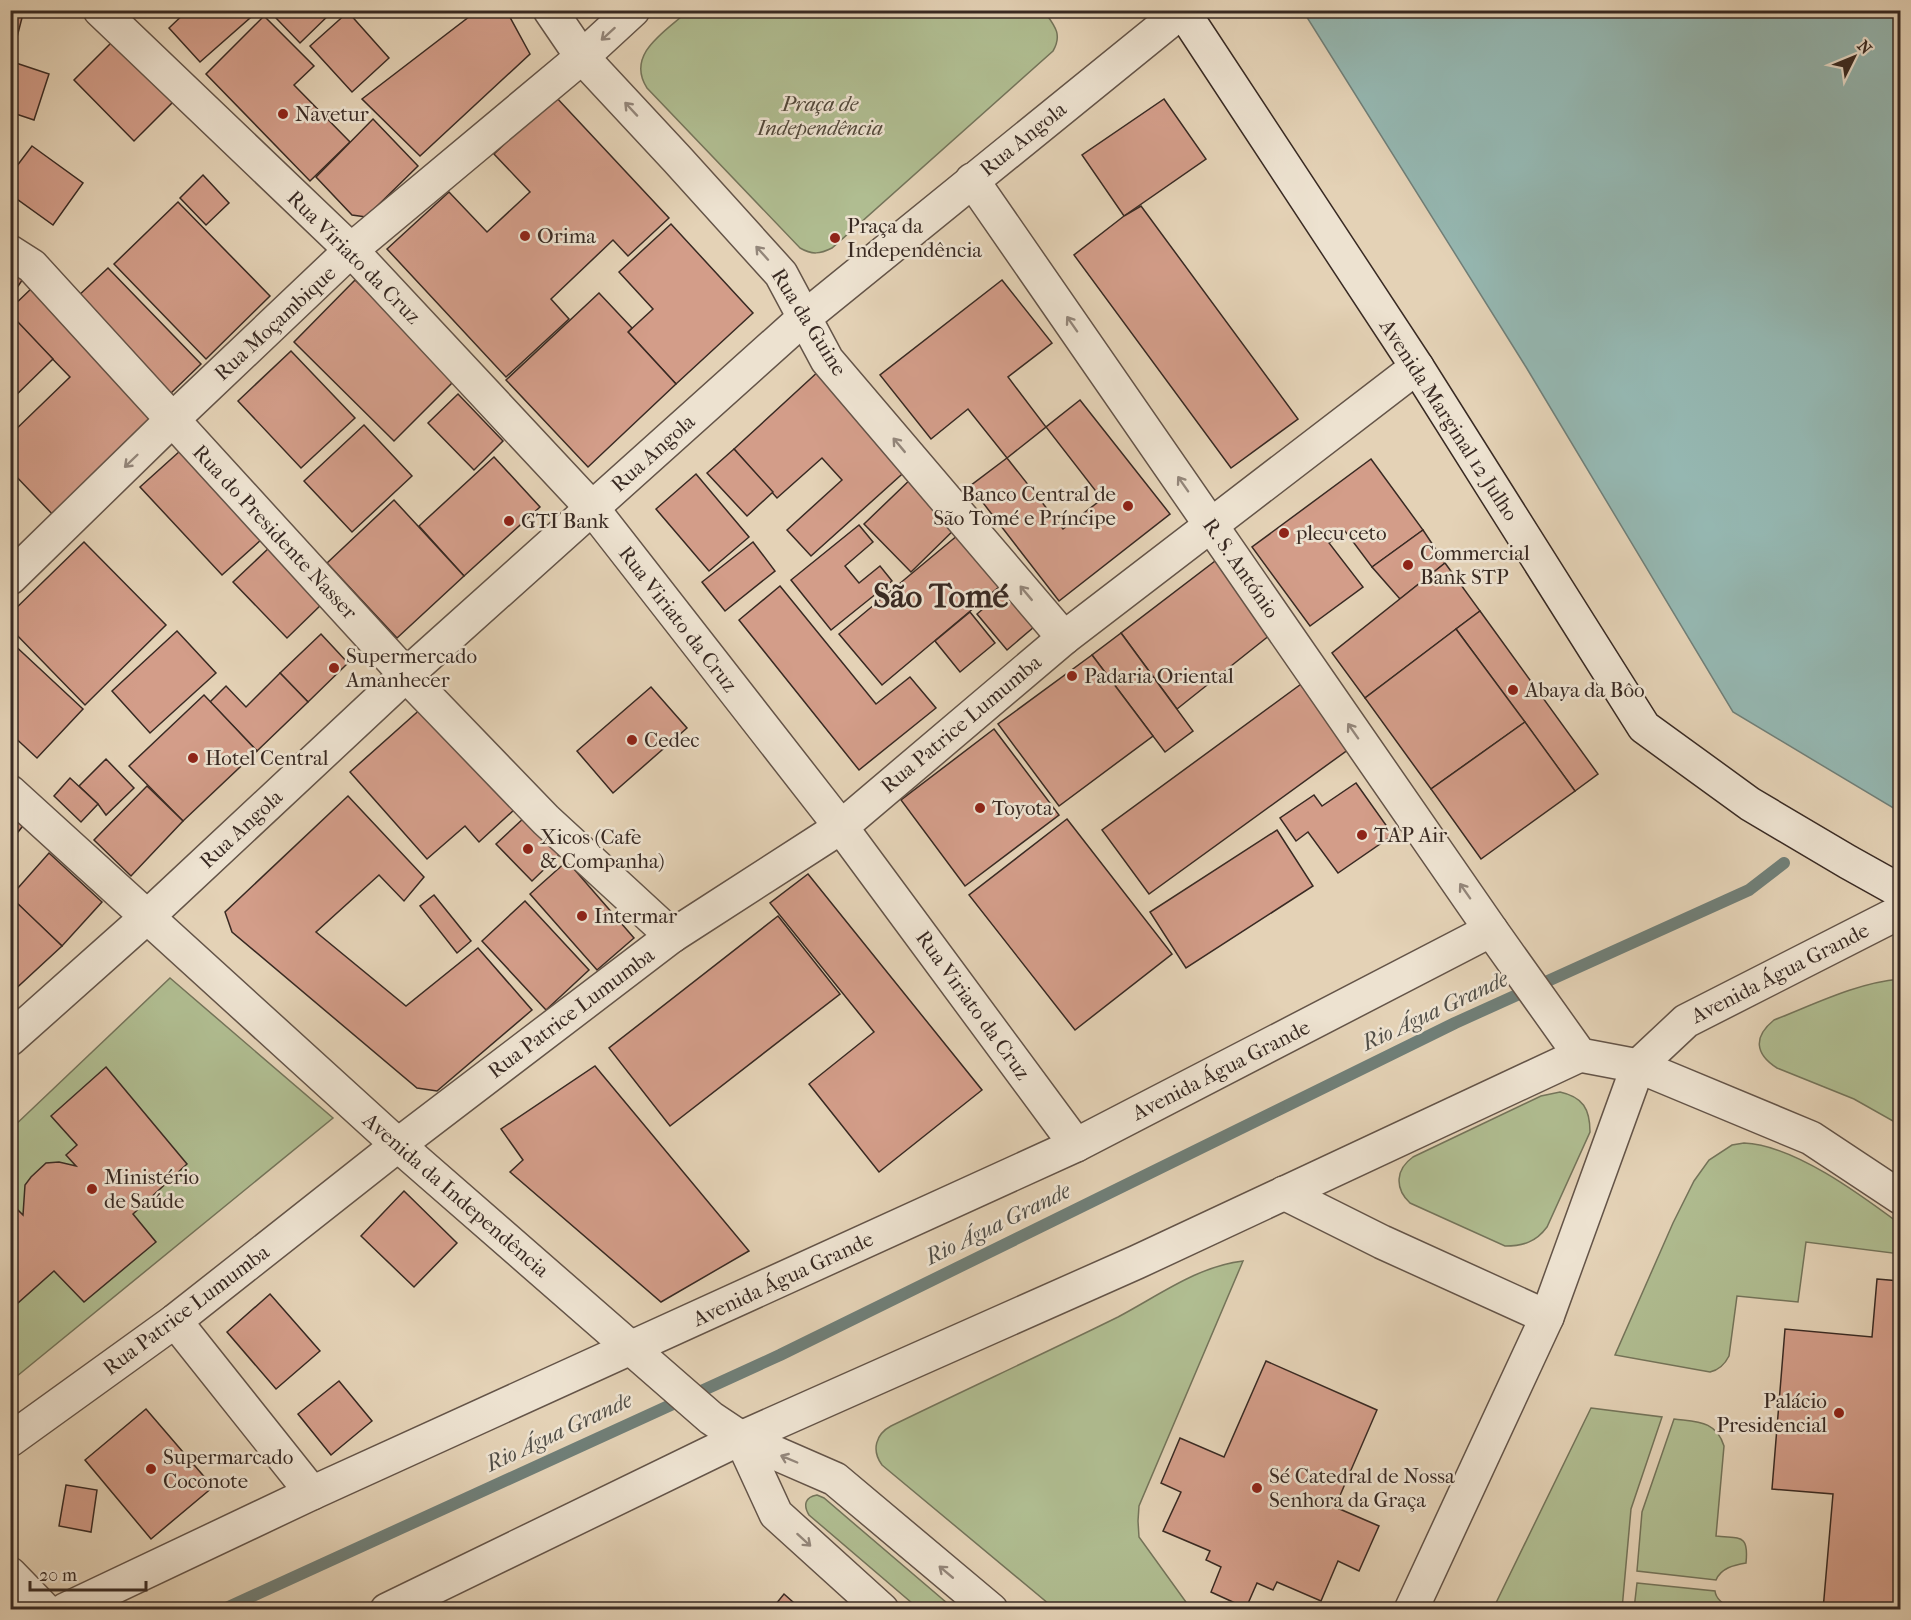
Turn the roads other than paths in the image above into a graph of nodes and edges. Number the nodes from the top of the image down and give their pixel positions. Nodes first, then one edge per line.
1 (100, 10) edge
2 (550, 10) edge
3 (633, 10) edge
4 (1182, 10) edge
5 (582, 57) junction
6 (972, 180) junction
7 (351, 250) junction
8 (10, 252) edge
9 (805, 317) junction
10 (1417, 367) junction
11 (172, 420) junction
12 (592, 508) junction
13 (1211, 525) junction
14 (10, 578) edge
15 (1064, 638) junction
16 (406, 675) junction
17 (10, 792) edge
18 (841, 827) junction
19 (1900, 891) edge
20 (1900, 912) edge
21 (147, 917) junction
22 (1491, 930) junction
23 (672, 936) junction
24 (10, 1039) edge
25 (1580, 1055) junction
26 (1638, 1066) junction
27 (398, 1145) junction
28 (1076, 1146) junction
29 (1284, 1193) junction
30 (1900, 1197) edge
31 (1547, 1317) junction
32 (175, 1321) junction
33 (631, 1348) junction
34 (741, 1438) junction
35 (10, 1440) edge
36 (312, 1494) junction
37 (10, 1574) edge
38 (45, 1610) edge
39 (65, 1610) edge
40 (387, 1610) edge
41 (882, 1610) edge
42 (991, 1610) edge
43 (1411, 1610) edge

1 - 7 street, Rua Viriato da Cruz
2 - 5 street, Rua da Guine
3 -> 5 street, Rua Moçambique
4 - 6 street, Rua Angola
4 - 10 street, Avenida Marginal 12 Julho
5 - 7 street, Rua Moçambique
9 -> 5 street, Rua da Guine
6 - 9 street, Rua Angola
13 -> 6 street, R. S. António
7 - 11 street, Rua Moçambique
7 - 12 street, Rua Viriato da Cruz
8 - 11 street, Rua do Presidente Nasser
9 - 12 street, Rua Angola
15 -> 9 street, Rua da Guine
10 - 13 street, Rua Patrice Lumumba
10 - 19 street, Avenida Marginal 12 Julho
11 -> 14 street, Rua Moçambique
11 - 16 street, Rua do Presidente Nasser
12 - 16 street, Rua Angola
12 - 18 street, Rua Viriato da Cruz
13 - 15 street, Rua Patrice Lumumba
22 -> 13 street, R. S. António
15 - 18 street, Rua Patrice Lumumba
16 - 21 street, Rua Angola
16 - 23 street, Rua do Presidente Nasser
17 - 21 street, Avenida da Independência
18 - 23 street, Rua Patrice Lumumba
18 - 28 street, Rua Viriato da Cruz
20 - 26 street, Avenida Água Grande
21 - 24 street, Rua Angola
21 - 27 street, Avenida da Independência
22 - 25 street, R. S. António
22 - 28 street, Avenida Água Grande
23 - 27 street, Rua Patrice Lumumba
25 - 26 street
25 - 29 street
26 - 30 street
26 - 31 street
27 - 32 street, Rua Patrice Lumumba
27 - 33 street, Avenida da Independência
28 - 33 street, Avenida Água Grande
29 - 31 street
29 - 34 street
31 - 43 street
32 - 35 street, Rua Patrice Lumumba
32 - 36 street
33 - 34 street, Avenida da Independência
33 - 36 street, Avenida Água Grande
34 - 40 street
34 -> 41 street
42 -> 34 street, Avenida da Independência
36 - 39 street, Avenida Água Grande
37 - 38 street

